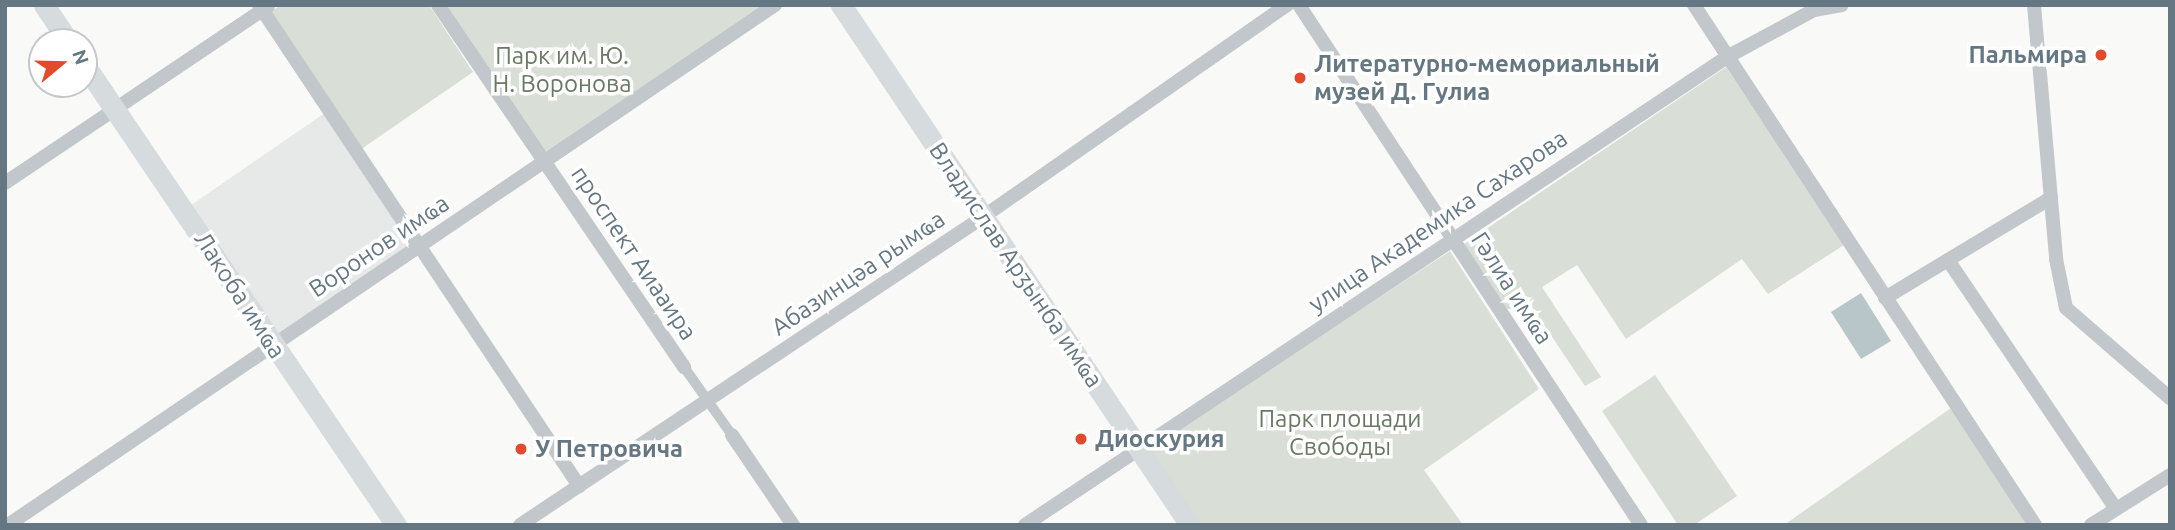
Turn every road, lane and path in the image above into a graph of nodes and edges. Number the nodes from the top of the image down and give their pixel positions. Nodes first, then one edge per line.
1 (44, 5) edge
2 (438, 5) edge
3 (775, 5) edge
4 (841, 5) edge
5 (1287, 5) edge
6 (1299, 5) edge
7 (1694, 5) edge
8 (1842, 5) edge
9 (2034, 5) edge
10 (263, 7) edge
11 (60, 28) edge
12 (1727, 57) junction
13 (98, 85) edge
14 (114, 109) junction
15 (544, 161) junction
16 (5, 183) edge
17 (2051, 198) junction
18 (983, 217) junction
19 (1452, 239) junction
20 (419, 246) junction
21 (1948, 260) junction
22 (1885, 298) junction
23 (273, 345) junction
24 (684, 367) joint
25 (2170, 398) edge
26 (708, 400) junction
27 (732, 435) joint
28 (1138, 448) junction
29 (2170, 475) edge
30 (579, 486) junction
31 (2116, 509) junction
32 (8, 525) edge
33 (396, 525) edge
34 (520, 525) edge
35 (793, 525) edge
36 (1025, 525) edge
37 (1190, 525) edge
38 (1641, 525) edge
39 (2035, 525) edge
40 (2091, 525) edge

1 - 11 main road
2 - 15 street, проспект Аиааира
3 - 15 street, Воронов имҩа
4 - 18 main road, Владислав Арӡынба имҩа
5 - 18 street, Абазинцәа рымҩа
6 - 19 street, Гәлиа имҩа
7 - 12 street
8 - 12 street, улица Академика Сахарова
9 - 17 street
10 - 14 street
10 - 20 street
12 - 19 street, улица Академика Сахарова
12 - 22 street
13 - 14 main road, Лакоба имҩа
14 - 16 street
14 - 23 main road, Лакоба имҩа
15 - 20 street, Воронов имҩа
15 - 24 street, проспект Аиааира
17 - 21 street
17 - 25 street
18 - 26 street, Абазинцәа рымҩа
18 - 28 main road, Владислав Арӡынба имҩа
19 - 28 street, улица Академика Сахарова
19 - 38 street, Гәлиа имҩа
20 - 23 street, Воронов имҩа
20 - 30 street
21 - 22 street
21 - 31 street
22 - 39 street
23 - 32 street, Воронов имҩа
23 - 33 main road, Лакоба имҩа
24 - 26 street, проспект Аиааира
26 - 27 street, проспект Аиааира
26 - 30 street, Абазинцәа рымҩа
27 - 35 street, проспект Аиааира
28 - 36 street, улица Академика Сахарова
28 - 37 main road, Владислав Арӡынба имҩа
29 - 31 street
30 - 34 street, Абазинцәа рымҩа
31 - 40 street

